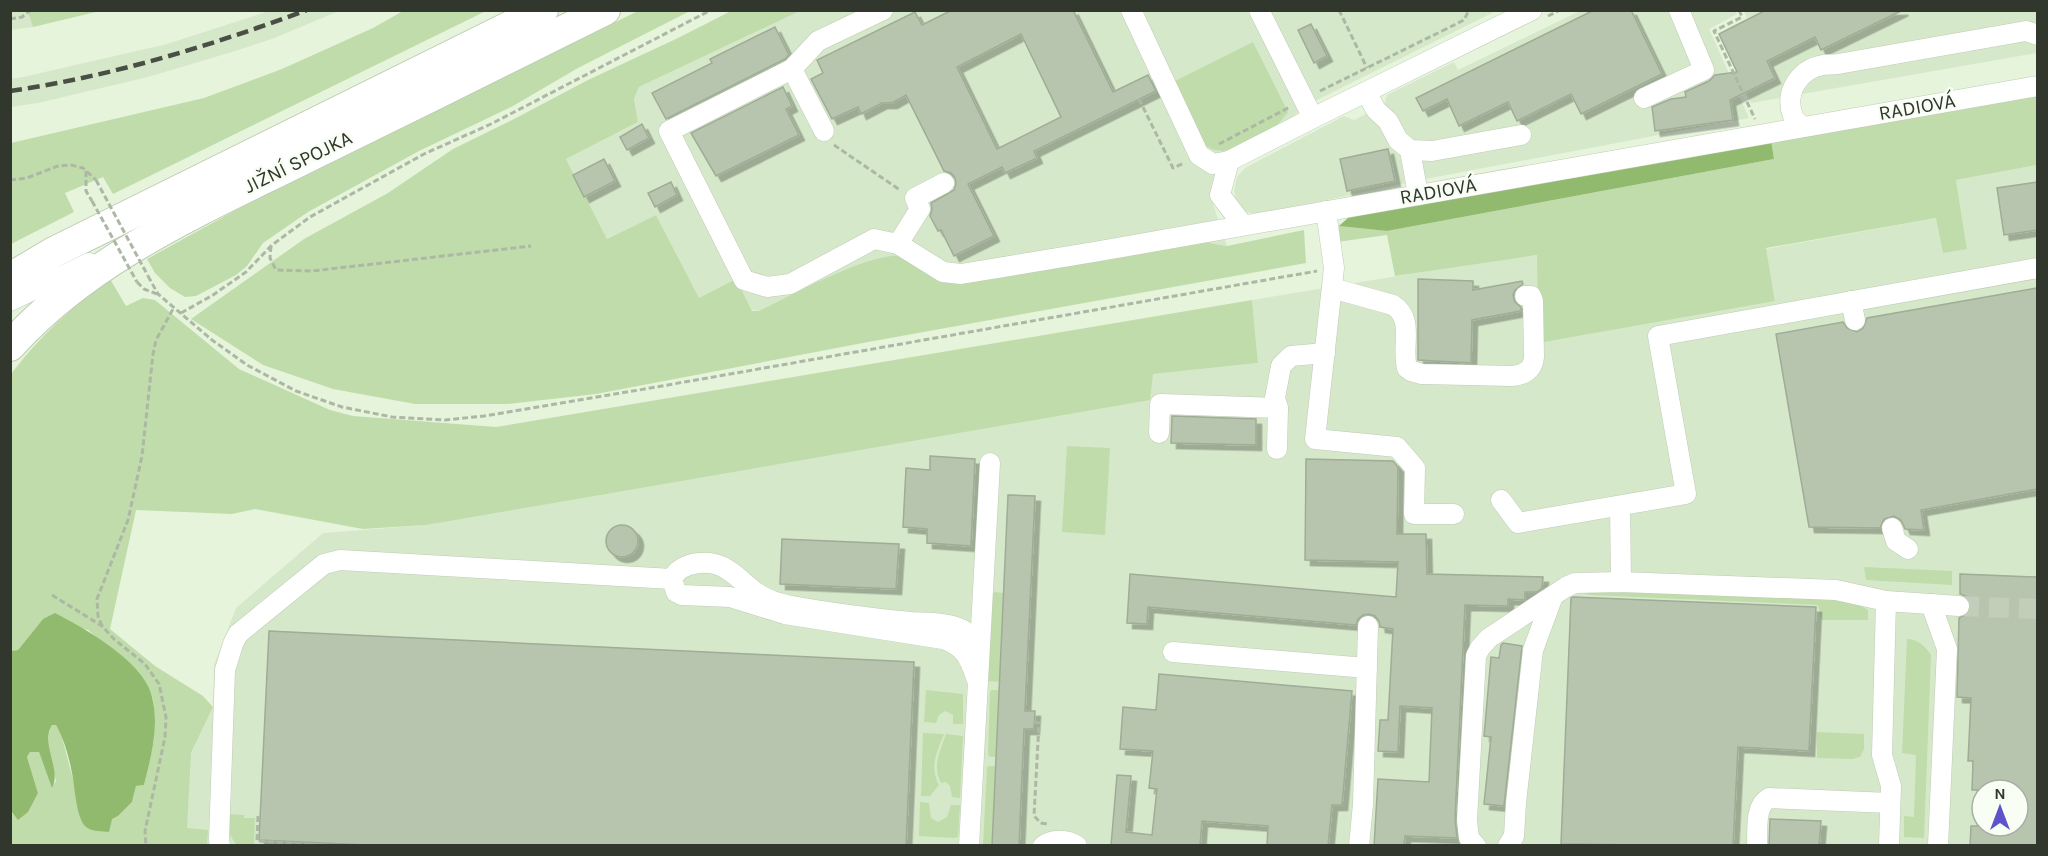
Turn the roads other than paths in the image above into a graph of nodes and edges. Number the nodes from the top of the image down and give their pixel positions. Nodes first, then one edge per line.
1 (543, 10) edge
2 (605, 10) edge
3 (883, 10) edge
4 (1131, 10) edge
5 (1259, 10) edge
6 (1532, 10) edge
7 (1679, 10) edge
8 (1493, 19) edge
9 (2037, 35) edge
10 (792, 69) junction
11 (2037, 86) edge
12 (1366, 92) junction
13 (1644, 98) dead end
14 (1313, 118) junction
15 (1803, 127) junction
16 (824, 131) road end
17 (1521, 135) dead end
18 (1410, 150) junction
19 (1229, 161) junction
20 (944, 183) dead end
21 (1418, 195) junction
22 (1326, 211) junction
23 (182, 219) junction
24 (1243, 225) junction
25 (898, 244) junction
26 (2037, 268) edge
27 (10, 278) edge
28 (1333, 278) junction
29 (1525, 296) dead end
30 (10, 301) edge
31 (10, 346) edge
32 (1324, 353) junction
33 (1278, 408) junction
34 (1159, 433) dead end
35 (1277, 449) dead end
36 (990, 464) dead end
37 (1501, 500) dead end
38 (1620, 507) junction
39 (1454, 514) dead end
40 (1892, 528) dead end
41 (1908, 549) dead end
42 (672, 579) junction
43 (1621, 582) junction
44 (1553, 596) junction
45 (1886, 601) junction
46 (1931, 604) junction
47 (1959, 606) tunnel mouth
48 (1368, 626) dead end
49 (979, 649) junction
50 (1173, 652) dead end
51 (1367, 668) junction
52 (977, 680) junction
53 (1890, 803) junction
54 (1048, 843) edge
55 (220, 846) edge
56 (969, 846) edge
57 (1077, 846) edge
58 (1359, 846) edge
59 (1476, 846) edge
60 (1508, 846) edge
61 (1757, 846) edge
62 (1889, 846) edge
63 (1938, 846) edge

1 - 27 highway, JIŽNÍ SPOJKA
2 - 23 highway, JIŽNÍ SPOJKA
3 - 10 street
4 - 19 street
5 - 14 street
6 - 8 street
7 - 13 street
8 - 12 street
9 - 15 street
10 - 16 street
10 - 25 street
11 - 15 street, RADIOVÁ
12 - 14 street
12 - 18 street
14 - 19 street
15 - 21 street, RADIOVÁ
17 - 18 street
18 - 21 street
19 - 24 street
20 - 25 street
21 - 22 street, RADIOVÁ
22 - 24 street, RADIOVÁ
22 - 28 street
23 - 30 street
23 - 31 highway, JIŽNÍ SPOJKA
24 - 25 street, RADIOVÁ
26 - 38 street
28 - 29 street
28 - 32 street
32 - 33 street
32 - 39 street
33 - 34 street
33 - 35 street
36 - 49 street
37 - 38 street
38 - 43 street
40 - 41 street
42 - 49 street
42 - 52 street
42 - 55 street
43 - 44 street
43 - 45 street
44 - 59 street
44 - 60 street
45 - 46 street
45 - 53 street
46 - 47 street
46 - 63 street
48 - 51 street
49 - 52 street
50 - 51 street
51 - 58 street
52 - 56 street
53 - 61 street
53 - 62 street
54 - 57 street

